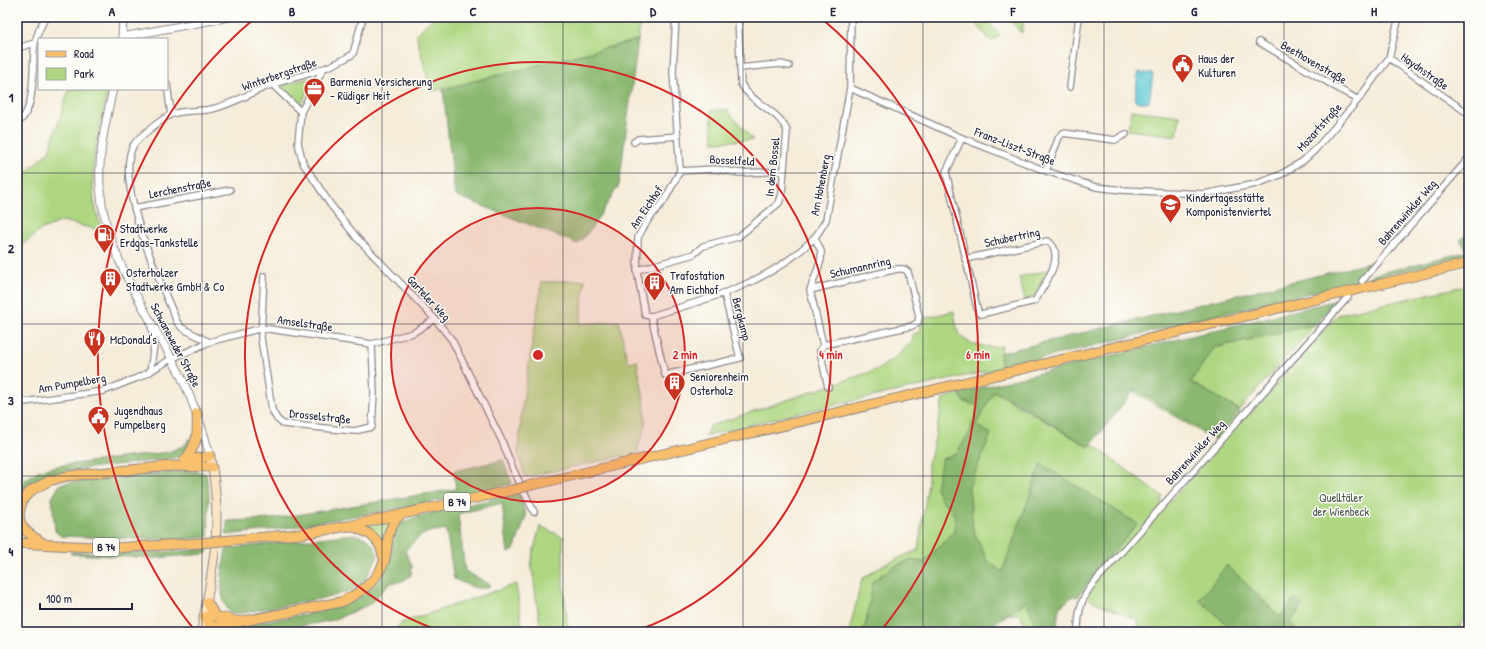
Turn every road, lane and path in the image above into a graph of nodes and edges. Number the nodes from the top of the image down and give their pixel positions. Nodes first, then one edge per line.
1 (46, 17) edge
2 (123, 17) edge
3 (229, 17) edge
4 (363, 17) edge
5 (676, 17) edge
6 (738, 17) edge
7 (851, 17) edge
8 (1079, 17) edge
9 (1398, 17) edge
10 (122, 38) edge
11 (1259, 42) dead end
12 (35, 43) junction
13 (17, 48) edge
14 (1389, 58) junction
15 (789, 66) dead end
16 (740, 68) junction
17 (322, 71) junction
18 (273, 85) junction
19 (1070, 87) dead end
20 (850, 88) junction
21 (113, 90) edge
22 (168, 90) edge
23 (1358, 100) junction
24 (301, 112) junction
25 (171, 114) junction
26 (1469, 114) edge
27 (17, 123) edge
28 (1126, 134) dead end
29 (678, 136) junction
30 (962, 138) junction
31 (634, 142) dead end
32 (1469, 158) edge
33 (680, 171) junction
34 (783, 171) junction
35 (1046, 171) junction
36 (230, 190) dead end
37 (1181, 194) joint
38 (134, 208) junction
39 (815, 238) junction
40 (965, 259) junction
41 (1469, 263) edge
42 (637, 270) junction
43 (264, 276) dead end
44 (1362, 280) dead end
45 (810, 290) junction
46 (724, 294) junction
47 (1348, 297) dead end
48 (648, 316) junction
49 (435, 319) junction
50 (151, 324) junction
51 (262, 328) junction
52 (210, 342) junction
53 (372, 344) junction
54 (823, 345) junction
55 (172, 359) junction
56 (150, 372) junction
57 (828, 387) dead end
58 (17, 403) edge
59 (197, 413) junction
60 (210, 456) junction
61 (185, 460) junction
62 (172, 466) junction
63 (212, 467) junction
64 (20, 501) edge
65 (534, 512) dead end
66 (400, 515) junction
67 (348, 526) junction
68 (17, 543) edge
69 (46, 545) junction
70 (384, 561) junction
71 (207, 602) junction
72 (215, 616) junction
73 (204, 617) junction
74 (240, 621) junction
75 (210, 629) edge
76 (201, 632) edge
77 (1078, 632) edge

1 - 12 street
2 - 10 street
3 - 10 street
4 - 17 street, Winterbergstraße
5 - 29 street
6 - 16 street, In dem Bossel
7 - 20 street, Am Hohenberg
8 - 19 street
9 - 14 street, Mozartstraße
11 - 23 street, Beethovenstraße
12 - 13 street
12 - 27 street
14 - 23 street, Mozartstraße
14 - 26 street, Haydnstraße
15 - 16 street
16 - 34 street, In dem Bossel
17 - 18 street, Winterbergstraße
17 - 24 street, Garteler Weg
18 - 24 street
18 - 25 street, Winterbergstraße
20 - 30 street, Franz-Liszt-Straße
20 - 39 street, Am Hohenberg
21 - 50 street, Schwaneweder Straße
22 - 25 street
23 - 37 street, Mozartstraße
24 - 49 street, Garteler Weg
25 - 38 street
28 - 35 street
29 - 31 street
29 - 33 street
30 - 35 street, Franz-Liszt-Straße
30 - 40 street, Schubertring
32 - 44 street, Bahrenwinkler Weg
33 - 34 street, Bosselfeld
33 - 42 street, Am Eichhof
34 - 42 street, In dem Bossel
35 - 37 street, Franz-Liszt-Straße
36 - 38 street, Lerchenstraße
38 - 52 street
39 - 45 street, Schumannring
39 - 46 street, Am Hohenberg
40 - 40 street, Schubertring
41 - 66 main road, B 74, bridge
42 - 48 street, Am Eichhof
43 - 51 street
45 - 54 street
45 - 54 street, Schumannring
46 - 48 street, Am Hohenberg
46 - 48 street, Bergkamp
47 - 77 street, Bahrenwinkler Weg
49 - 53 street, Amselstraße
49 - 65 street, Garteler Weg
50 - 55 street, Schwaneweder Straße
50 - 56 street
51 - 52 street, Amselstraße
51 - 53 street, Amselstraße
51 - 53 street, Drosselstraße
52 - 55 street, Amselstraße
54 - 57 street
55 - 56 street, Am Pumpelberg
55 - 59 street, Schwaneweder Straße
56 - 58 street, Am Pumpelberg
59 - 60 street, Schwaneweder Straße
59 - 61 main road
60 - 61 main road
60 - 63 main road, Schwaneweder Straße
61 - 62 main road
62 - 63 main road
62 - 64 main road
63 - 71 main road, Schwaneweder Straße
64 - 69 main road
66 - 67 main road, B 74
66 - 70 main road
67 - 69 main road, B 74, bridge
67 - 70 main road
68 - 69 main road, B 74
70 - 74 main road
71 - 72 main road
71 - 73 main road, Schwaneweder Straße
72 - 73 main road
72 - 74 main road
73 - 75 main road
73 - 76 main road, Schwaneweder Straße
74 - 75 main road

